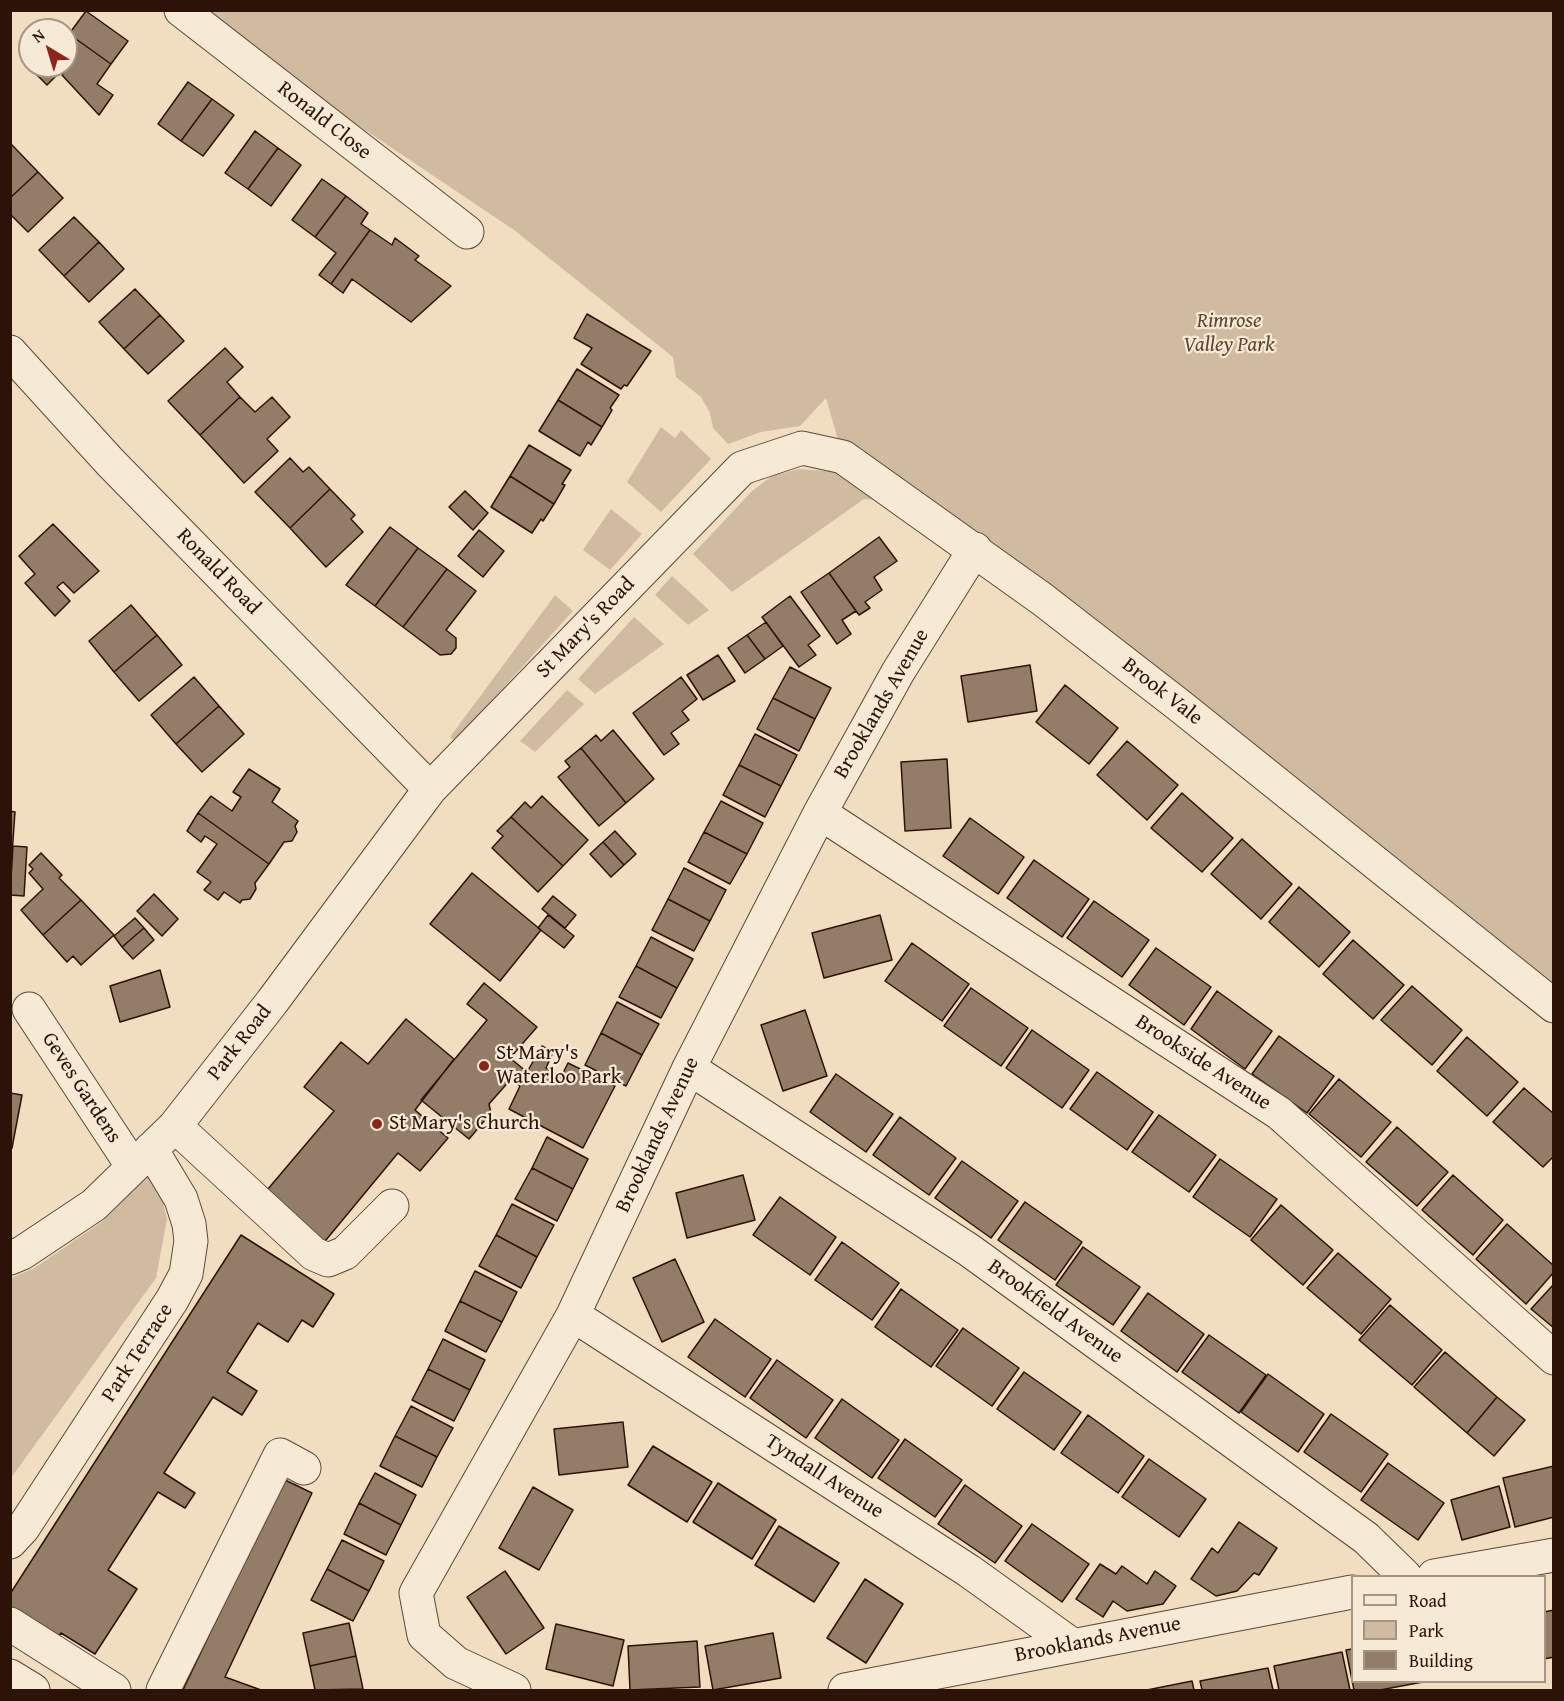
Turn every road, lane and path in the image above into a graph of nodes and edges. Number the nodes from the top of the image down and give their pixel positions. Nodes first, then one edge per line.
1 (181, 10) edge
2 (467, 232) dead end
3 (10, 352) edge
4 (742, 468) joint
5 (975, 549) junction
6 (430, 789) junction
7 (820, 813) junction
8 (1554, 1006) edge
9 (29, 1009) dead end
10 (689, 1068) junction
11 (175, 1126) junction
12 (142, 1158) junction
13 (392, 1206) dead end
14 (10, 1258) edge
15 (573, 1315) junction
16 (1554, 1358) edge
17 (304, 1468) dead end
18 (10, 1542) edge
19 (1554, 1555) edge
20 (1404, 1575) edge
21 (1440, 1575) edge
22 (1351, 1592) edge
23 (10, 1624) edge
24 (1072, 1645) junction
25 (10, 1676) edge
26 (33, 1690) edge
27 (114, 1690) edge
28 (163, 1690) edge
29 (514, 1690) edge
30 (844, 1690) edge

1 - 2 street, Ronald Close
3 - 6 street, Ronald Road
4 - 5 street, Brook Vale
4 - 6 street, St Mary's Road
5 - 7 street, Brooklands Avenue
5 - 8 street, Brook Vale
6 - 11 street, Park Road
7 - 10 street, Brooklands Avenue
7 - 16 street, Brookside Avenue
9 - 12 street, Geves Gardens
10 - 15 street, Brooklands Avenue
10 - 20 street, Brookfield Avenue
11 - 12 street, Park Road
11 - 13 street
12 - 14 street, Park Road
12 - 18 street, Park Terrace
15 - 24 street, Tyndall Avenue
15 - 29 street, Brooklands Avenue
17 - 28 street
19 - 21 street
22 - 24 street, Brooklands Avenue
23 - 27 street
24 - 30 street, Brooklands Avenue
25 - 26 street

